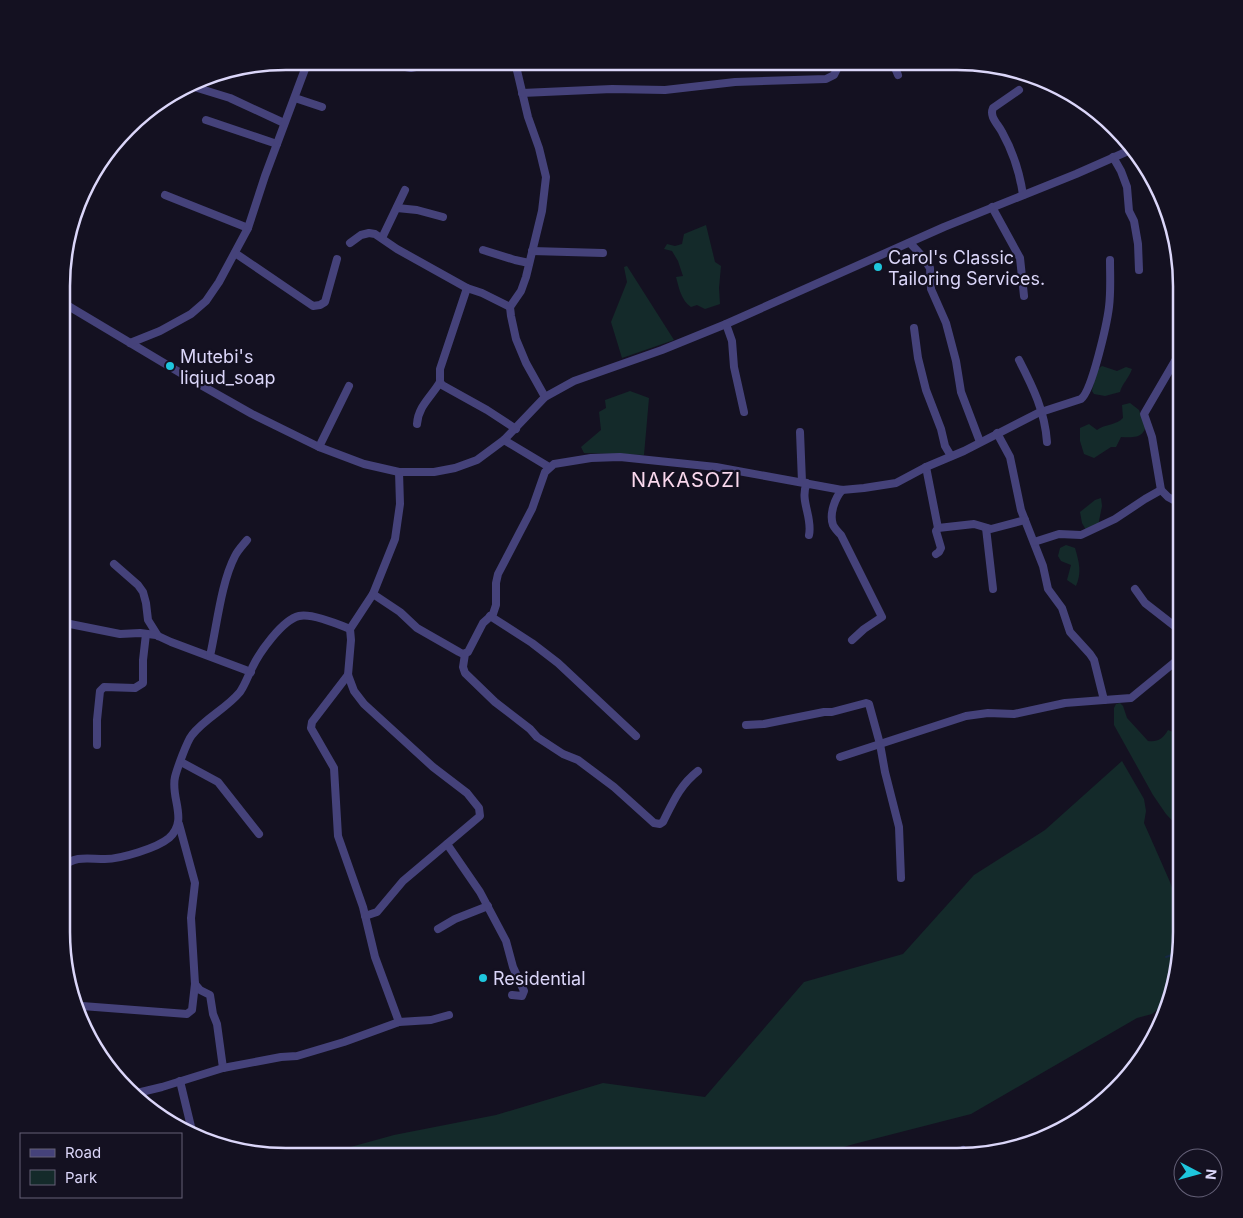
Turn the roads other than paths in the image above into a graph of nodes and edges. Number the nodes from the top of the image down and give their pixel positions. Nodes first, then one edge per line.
1 (305, 70) edge
2 (517, 70) edge
3 (836, 70) edge
4 (896, 70) edge
5 (898, 75) dead end
6 (198, 88) edge
7 (1019, 90) dead end
8 (522, 93) junction
9 (295, 98) junction
10 (322, 107) dead end
11 (206, 120) dead end
12 (284, 123) junction
13 (277, 144) junction
14 (1126, 152) edge
15 (1113, 157) junction
16 (405, 190) dead end
17 (165, 194) dead end
18 (1023, 195) junction
19 (992, 207) junction
20 (397, 208) junction
21 (444, 218) dead end
22 (248, 228) junction
23 (382, 238) junction
24 (910, 242) junction
25 (350, 243) dead end
26 (482, 250) dead end
27 (532, 251) junction
28 (235, 253) junction
29 (603, 253) dead end
30 (337, 259) dead end
31 (1110, 260) dead end
32 (529, 263) junction
33 (1139, 270) dead end
34 (468, 288) junction
35 (1024, 296) dead end
36 (70, 307) edge
37 (510, 307) junction
38 (726, 324) junction
39 (914, 328) dead end
40 (130, 343) junction
41 (1019, 360) dead end
42 (1173, 364) edge
43 (440, 382) junction
44 (349, 386) dead end
45 (545, 397) junction
46 (744, 412) dead end
47 (1042, 412) junction
48 (418, 424) dead end
49 (516, 429) junction
50 (800, 432) dead end
51 (997, 433) junction
52 (504, 440) junction
53 (980, 442) junction
54 (1048, 442) dead end
55 (319, 446) junction
56 (952, 456) junction
57 (549, 467) junction
58 (926, 467) junction
59 (398, 472) junction
60 (804, 483) junction
61 (842, 490) junction
62 (1161, 490) junction
63 (1173, 498) edge
64 (1025, 520) junction
65 (938, 528) junction
66 (986, 528) junction
67 (809, 535) dead end
68 (248, 540) dead end
69 (1034, 542) junction
70 (936, 554) dead end
71 (114, 564) dead end
72 (993, 589) dead end
73 (1135, 589) dead end
74 (373, 594) junction
75 (490, 616) junction
76 (70, 624) dead end
77 (1173, 624) edge
78 (350, 629) junction
79 (146, 634) junction
80 (158, 636) junction
81 (852, 640) dead end
82 (465, 654) junction
83 (210, 656) junction
84 (1173, 664) edge
85 (250, 672) junction
86 (348, 675) junction
87 (1104, 700) junction
88 (746, 725) dead end
89 (636, 736) dead end
90 (880, 744) junction
91 (97, 745) dead end
92 (840, 757) dead end
93 (181, 762) junction
94 (698, 771) dead end
95 (179, 824) junction
96 (259, 834) dead end
97 (447, 844) junction
98 (70, 862) edge
99 (901, 878) dead end
100 (488, 906) junction
101 (364, 916) junction
102 (438, 929) dead end
103 (195, 984) junction
104 (512, 995) dead end
105 (82, 1006) dead end
106 (449, 1014) dead end
107 (399, 1022) junction
108 (223, 1068) junction
109 (180, 1081) junction
110 (141, 1092) edge
111 (191, 1126) edge

1 - 9 street
2 - 8 street
3 - 8 street
4 - 5 street
6 - 12 street
7 - 18 street
8 - 27 street
9 - 10 street
9 - 12 street
11 - 13 street
12 - 13 street
13 - 22 street
14 - 15 street
15 - 18 street
15 - 33 street
16 - 20 street
17 - 22 street
18 - 19 street
19 - 24 street
19 - 35 street
20 - 21 street
20 - 23 street
22 - 28 street
23 - 25 street
23 - 34 street
24 - 38 street
24 - 53 street
26 - 32 street
27 - 29 street
27 - 32 street
28 - 30 street
28 - 40 street
31 - 47 street
32 - 37 street
34 - 37 street
34 - 43 street
36 - 40 street
37 - 45 street
38 - 45 street
38 - 46 street
39 - 56 street
40 - 55 street
41 - 47 street
42 - 62 street
43 - 48 street
43 - 49 street
44 - 55 street
45 - 49 street
47 - 51 street
47 - 54 street
49 - 52 street
50 - 60 street
51 - 53 street
51 - 64 street
52 - 57 street
52 - 59 street
53 - 56 street
55 - 59 street
56 - 58 street
57 - 60 street
57 - 75 street
58 - 61 street
58 - 65 street
59 - 74 street
60 - 61 street
60 - 67 street
61 - 81 street
62 - 63 street
62 - 69 street
64 - 66 street
64 - 69 street
65 - 66 street
65 - 70 street
66 - 72 street
68 - 83 street
69 - 87 street
71 - 80 street
73 - 77 street
74 - 78 street
74 - 82 street
75 - 82 street
75 - 89 street
76 - 79 street
78 - 85 street
78 - 86 street
79 - 80 street
79 - 91 street
80 - 83 street
82 - 94 street
83 - 85 street
84 - 87 street
85 - 93 street
86 - 97 street
86 - 101 street
87 - 90 street
88 - 90 street
90 - 92 street
90 - 99 street
93 - 95 street
93 - 96 street
95 - 98 street
95 - 103 street
97 - 100 street
97 - 101 street
100 - 102 street
100 - 104 street
101 - 107 street
103 - 105 street
103 - 108 street
106 - 107 street
107 - 108 street
108 - 109 street
109 - 110 street
109 - 111 street

